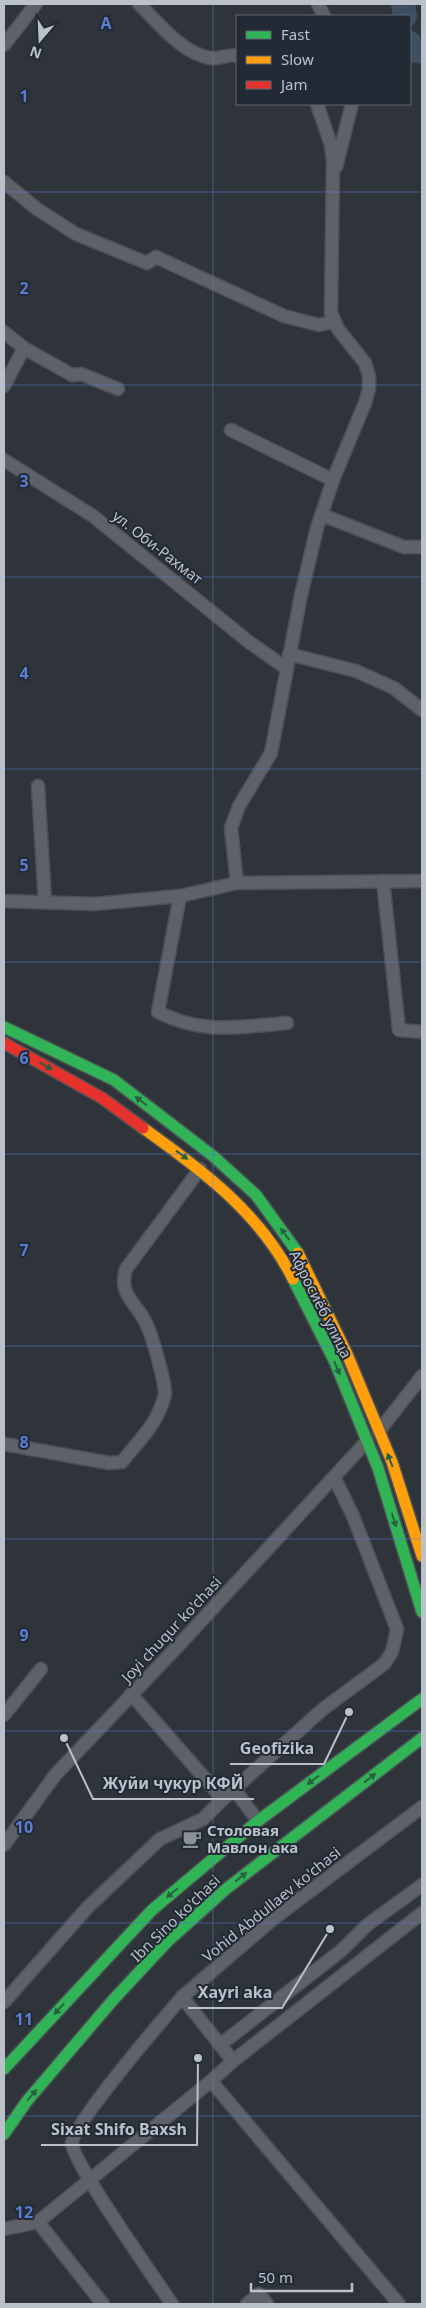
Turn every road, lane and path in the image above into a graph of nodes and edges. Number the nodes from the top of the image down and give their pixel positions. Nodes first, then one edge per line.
1 (36, 4) edge
2 (139, 4) edge
3 (4, 45) edge
4 (236, 56) edge
5 (317, 105) edge
6 (352, 105) edge
7 (333, 178) junction
8 (4, 182) edge
9 (333, 322) junction
10 (4, 332) edge
11 (24, 348) junction
12 (4, 386) edge
13 (118, 389) dead end
14 (231, 430) dead end
15 (4, 460) edge
16 (333, 480) junction
17 (322, 515) junction
18 (422, 547) edge
19 (289, 654) junction
20 (286, 668) junction
21 (422, 710) edge
22 (38, 786) dead end
23 (383, 881) junction
24 (422, 881) edge
25 (237, 883) junction
26 (180, 896) junction
27 (4, 900) edge
28 (45, 902) junction
29 (287, 1023) dead end
30 (4, 1027) edge
31 (422, 1032) edge
32 (4, 1043) edge
33 (200, 1168) junction
34 (422, 1376) edge
35 (379, 1431) junction
36 (367, 1441) junction
37 (4, 1444) edge
38 (334, 1477) junction
39 (422, 1556) edge
40 (422, 1612) edge
41 (41, 1668) dead end
42 (131, 1694) junction
43 (422, 1699) edge
44 (4, 1715) edge
45 (422, 1738) edge
46 (234, 1790) junction
47 (223, 1798) junction
48 (422, 1807) edge
49 (258, 1821) junction
50 (4, 1845) edge
51 (422, 1885) edge
52 (422, 1913) edge
53 (182, 1997) junction
54 (4, 2002) edge
55 (220, 2045) junction
56 (233, 2060) junction
57 (5, 2064) edge
58 (211, 2081) junction
59 (4, 2134) edge
60 (90, 2179) junction
61 (38, 2222) junction
62 (4, 2229) edge
63 (103, 2304) edge
64 (172, 2304) edge
65 (247, 2304) edge
66 (267, 2304) edge
67 (399, 2304) edge

1 - 3 street
2 - 4 street
5 - 7 street
6 - 7 street
7 - 9 street
8 - 9 street
9 - 16 street
10 - 11 street
11 - 12 street
11 - 13 street
14 - 16 street
15 - 20 street, ул. Оби-Рахмат
16 - 17 street
17 - 18 street
17 - 19 street
19 - 20 street
19 - 21 street
20 - 25 street
22 - 28 street
23 - 24 street
23 - 25 street
23 - 31 street
25 - 26 street
26 - 28 street
26 - 29 street
27 - 28 street
35 -> 30 main road, Афросиёб улица
32 -> 33 main road, Афросиёб улица
33 -> 36 main road, Афросиёб улица
33 - 37 street
34 - 35 street
39 -> 35 main road, Афросиёб улица
36 - 38 street, Joyi chuqur ko'chasi
36 -> 40 main road, Афросиёб улица
38 - 42 street, Joyi chuqur ko'chasi
38 - 46 street
41 - 44 street
42 - 47 street
42 - 50 street, Joyi chuqur ko'chasi
43 -> 49 main road, Ibn Sino ko'chasi
59 -> 45 main road, Ibn Sino ko'chasi
46 - 47 street
46 - 49 street
47 - 54 street
48 - 53 street, Vohid Abdullaev ko'chasi
49 -> 57 main road, Ibn Sino ko'chasi
51 - 55 street
52 - 56 street
53 - 55 street
53 - 60 street, Vohid Abdullaev ko'chasi
55 - 56 street
56 - 58 street
58 - 60 street
58 - 67 street
60 - 61 street
60 - 64 street, Vohid Abdullaev ko'chasi
61 - 62 street
61 - 63 street
65 - 66 street

